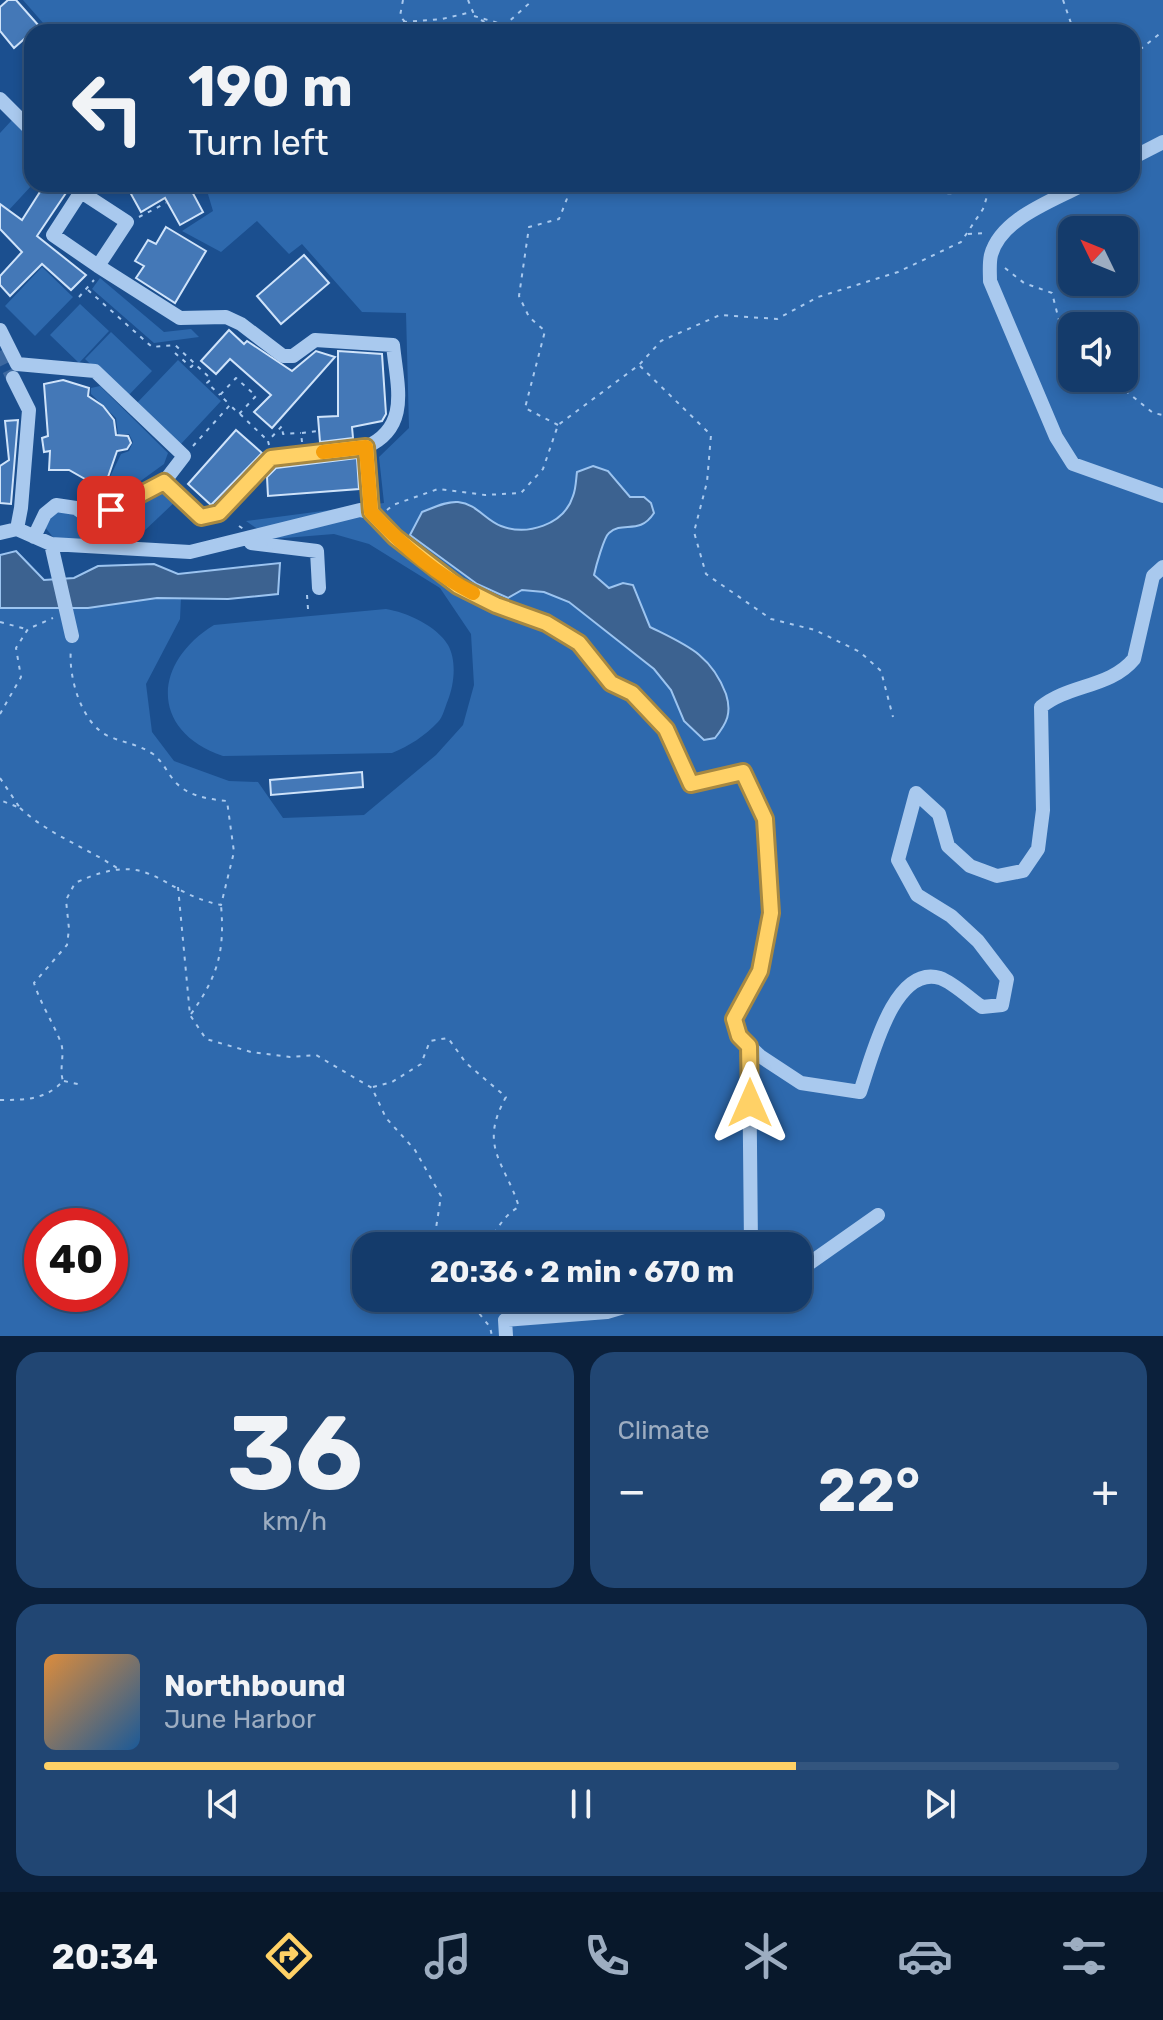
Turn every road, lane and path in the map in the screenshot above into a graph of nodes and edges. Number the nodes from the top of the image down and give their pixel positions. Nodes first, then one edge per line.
1 (403, 0) edge
2 (468, 0) edge
3 (533, 0) edge
4 (1063, 0) edge
5 (472, 12) junction
6 (474, 16) junction
7 (484, 21) junction
8 (403, 22) junction
9 (407, 24) edge
10 (483, 24) edge
11 (489, 24) edge
12 (502, 24) edge
13 (506, 24) edge
14 (1071, 24) edge
15 (1163, 31) edge
16 (1140, 50) edge
17 (0, 99) edge
18 (24, 123) edge
19 (1163, 142) edge
20 (1140, 154) edge
21 (80, 192) edge
22 (88, 192) edge
23 (570, 192) edge
24 (941, 192) edge
25 (969, 192) edge
26 (987, 192) edge
27 (1069, 192) edge
28 (1003, 233) junction
29 (967, 234) junction
30 (1002, 266) dead end
31 (96, 272) junction
32 (88, 290) junction
33 (79, 297) dead end
34 (1058, 316) edge
35 (0, 330) edge
36 (175, 353) dead end
37 (195, 364) junction
38 (639, 365) junction
39 (13, 378) tunnel mouth
40 (1127, 392) edge
41 (220, 395) junction
42 (230, 405) junction
43 (239, 414) junction
44 (1163, 415) edge
45 (558, 425) junction
46 (319, 431) dead end
47 (301, 433) junction
48 (203, 436) dead end
49 (268, 441) junction
50 (366, 447) junction
51 (303, 454) junction
52 (271, 458) junction
53 (164, 482) junction
54 (1163, 496) edge
55 (374, 516) junction
56 (239, 526) dead end
57 (17, 529) junction
58 (0, 533) edge
59 (34, 537) junction
60 (234, 542) junction
61 (51, 544) junction
62 (275, 550) dead end
63 (1163, 567) edge
64 (313, 592) joint
65 (308, 609) dead end
66 (68, 613) junction
67 (0, 622) edge
68 (28, 629) junction
69 (72, 636) joint
70 (0, 714) edge
71 (893, 717) dead end
72 (0, 778) edge
73 (0, 800) edge
74 (20, 808) junction
75 (117, 868) junction
76 (178, 886) junction
77 (221, 905) junction
78 (190, 1015) junction
79 (749, 1046) junction
80 (63, 1081) junction
81 (82, 1085) dead end
82 (372, 1088) junction
83 (0, 1100) edge
84 (878, 1215) dead end
85 (435, 1232) edge
86 (497, 1232) edge
87 (751, 1232) edge
88 (812, 1261) edge
89 (478, 1312) edge
90 (607, 1312) edge
91 (492, 1336) edge
92 (506, 1336) edge

1 - 8 path
2 - 5 path
3 - 13 path
4 - 14 path
5 - 6 path
5 - 8 path
6 - 7 path
6 - 12 path
7 - 10 path
7 - 11 path
8 - 9 path
15 - 16 path
17 - 18 street
19 - 20 street
21 - 31 street
22 - 31 street
23 - 45 path
24 - 25 path
26 - 29 path
27 - 28 street
28 - 29 path
28 - 54 street
29 - 38 path
30 - 34 path
31 - 32 path
31 - 50 street
32 - 33 path
32 - 37 path
35 - 53 street
36 - 37 path
37 - 41 path
38 - 45 path
38 - 71 path
39 - 57 street
40 - 44 path
41 - 42 path
41 - 43 path
42 - 43 path
42 - 48 path
43 - 49 path
45 - 55 path
46 - 47 path
47 - 49 path
47 - 51 path
49 - 52 path
50 - 51 street
50 - 55 street
51 - 52 street
52 - 53 street
53 - 59 street
55 - 60 street
55 - 79 street
56 - 62 path, bridge
57 - 58 street
57 - 59 street
59 - 61 street
60 - 61 street
60 - 64 street
61 - 66 street
63 - 79 street
64 - 65 path
66 - 68 path
66 - 69 street
67 - 68 path
68 - 70 path
69 - 77 path
72 - 74 path
73 - 74 path
74 - 75 path
75 - 76 path
75 - 80 path
76 - 77 path
76 - 78 path
77 - 78 path
78 - 82 path
79 - 87 street
80 - 81 path
80 - 83 path
82 - 85 path
82 - 86 path
84 - 88 street
89 - 91 path
90 - 92 street

